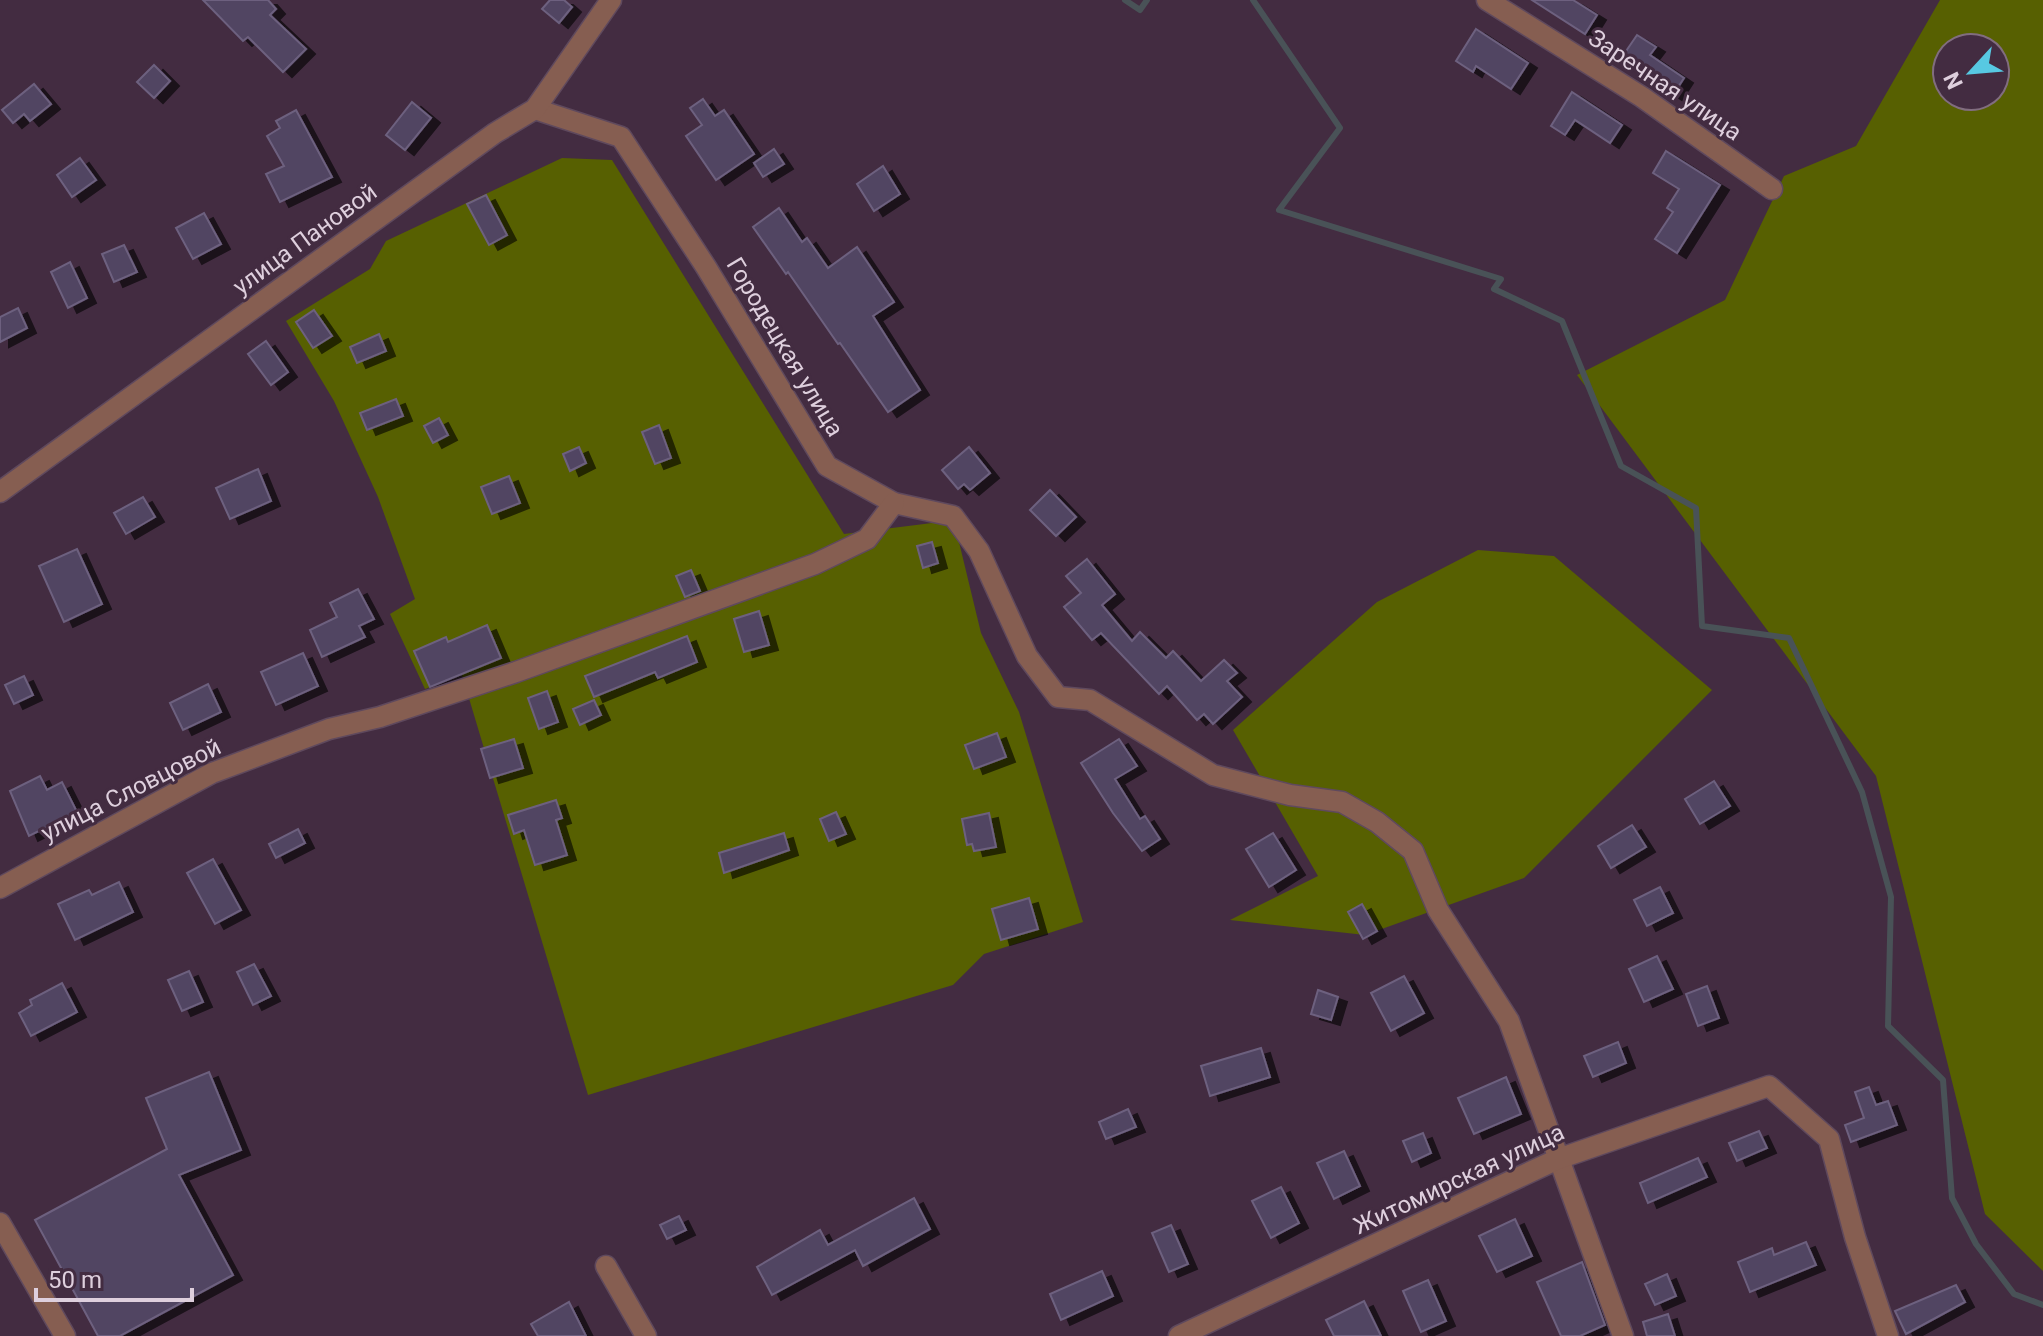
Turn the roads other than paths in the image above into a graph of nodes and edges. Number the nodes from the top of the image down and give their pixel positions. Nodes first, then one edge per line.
1 (611, 0) edge
2 (1487, 0) edge
3 (535, 109) junction
4 (1772, 189) dead end
5 (0, 492) edge
6 (894, 503) junction
7 (0, 888) edge
8 (1558, 1159) junction
9 (2, 1234) edge
10 (606, 1266) dead end
11 (65, 1336) edge
12 (646, 1336) edge
13 (1179, 1336) edge
14 (1623, 1336) edge
15 (1888, 1336) edge

1 - 3 street, улица Пановой
2 - 4 street, Заречная улица
3 - 5 street, улица Пановой
3 - 6 street, Городецкая улица
6 - 7 street, улица Словцовой
6 - 8 street, Городецкая улица
8 - 13 street, Житомирская улица
8 - 14 street, Городецкая улица
8 - 15 street, Житомирская улица
9 - 11 street
10 - 12 street

